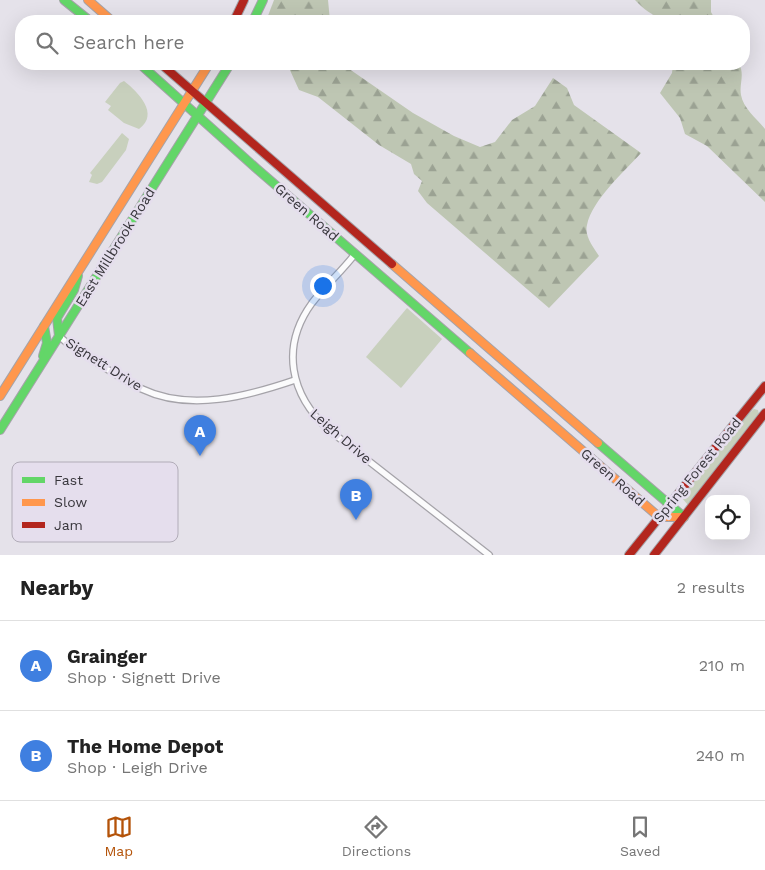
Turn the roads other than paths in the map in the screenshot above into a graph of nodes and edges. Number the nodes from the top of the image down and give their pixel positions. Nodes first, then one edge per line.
1 (64, 0) edge
2 (88, 0) edge
3 (244, 0) edge
4 (263, 0) edge
5 (83, 15) edge
6 (105, 15) edge
7 (237, 15) edge
8 (257, 15) edge
9 (147, 70) edge
10 (168, 70) edge
11 (205, 70) edge
12 (226, 70) edge
13 (192, 90) junction
14 (206, 102) junction
15 (184, 103) junction
16 (197, 115) junction
17 (365, 240) junction
18 (355, 254) junction
19 (80, 266) junction
20 (44, 326) junction
21 (59, 336) junction
22 (490, 348) junction
23 (478, 361) junction
24 (42, 364) junction
25 (296, 380) junction
26 (529, 382) junction
27 (765, 386) edge
28 (517, 395) junction
29 (0, 396) edge
30 (765, 413) edge
31 (0, 430) edge
32 (669, 504) junction
33 (659, 517) junction
34 (684, 517) junction
35 (489, 555) edge
36 (629, 555) edge
37 (654, 555) edge

1 - 5 street
2 - 6 street
3 - 7 street
4 - 8 street
9 - 15 street, Green Road
10 - 13 street, Green Road
11 - 13 street, East Millbrook Road
12 - 14 street, East Millbrook Road
13 - 14 street, Green Road
13 - 15 street, East Millbrook Road
14 - 16 street, East Millbrook Road
14 - 17 street, Green Road
15 - 16 street, Green Road
15 - 19 street, East Millbrook Road
16 - 18 street, Green Road
16 - 21 street, East Millbrook Road
17 - 18 street
17 - 22 street, Green Road
18 - 23 street, Green Road
18 - 25 street, Leigh Drive
19 - 20 street, East Millbrook Road
19 - 21 street
20 - 24 street
20 - 29 street, East Millbrook Road
21 - 24 street, East Millbrook Road
21 - 25 street, Signett Drive
22 - 23 street
22 - 26 street, Green Road
23 - 28 street, Green Road
24 - 31 street, East Millbrook Road
25 - 35 street, Leigh Drive
26 - 28 street
26 - 32 street, Green Road
27 - 32 street, Spring Forest Road
28 - 33 street, Green Road
30 - 34 street, Spring Forest Road
32 - 33 street, Spring Forest Road
32 - 34 street, Green Road
33 - 34 street
33 - 36 street, Spring Forest Road
34 - 37 street, Spring Forest Road

